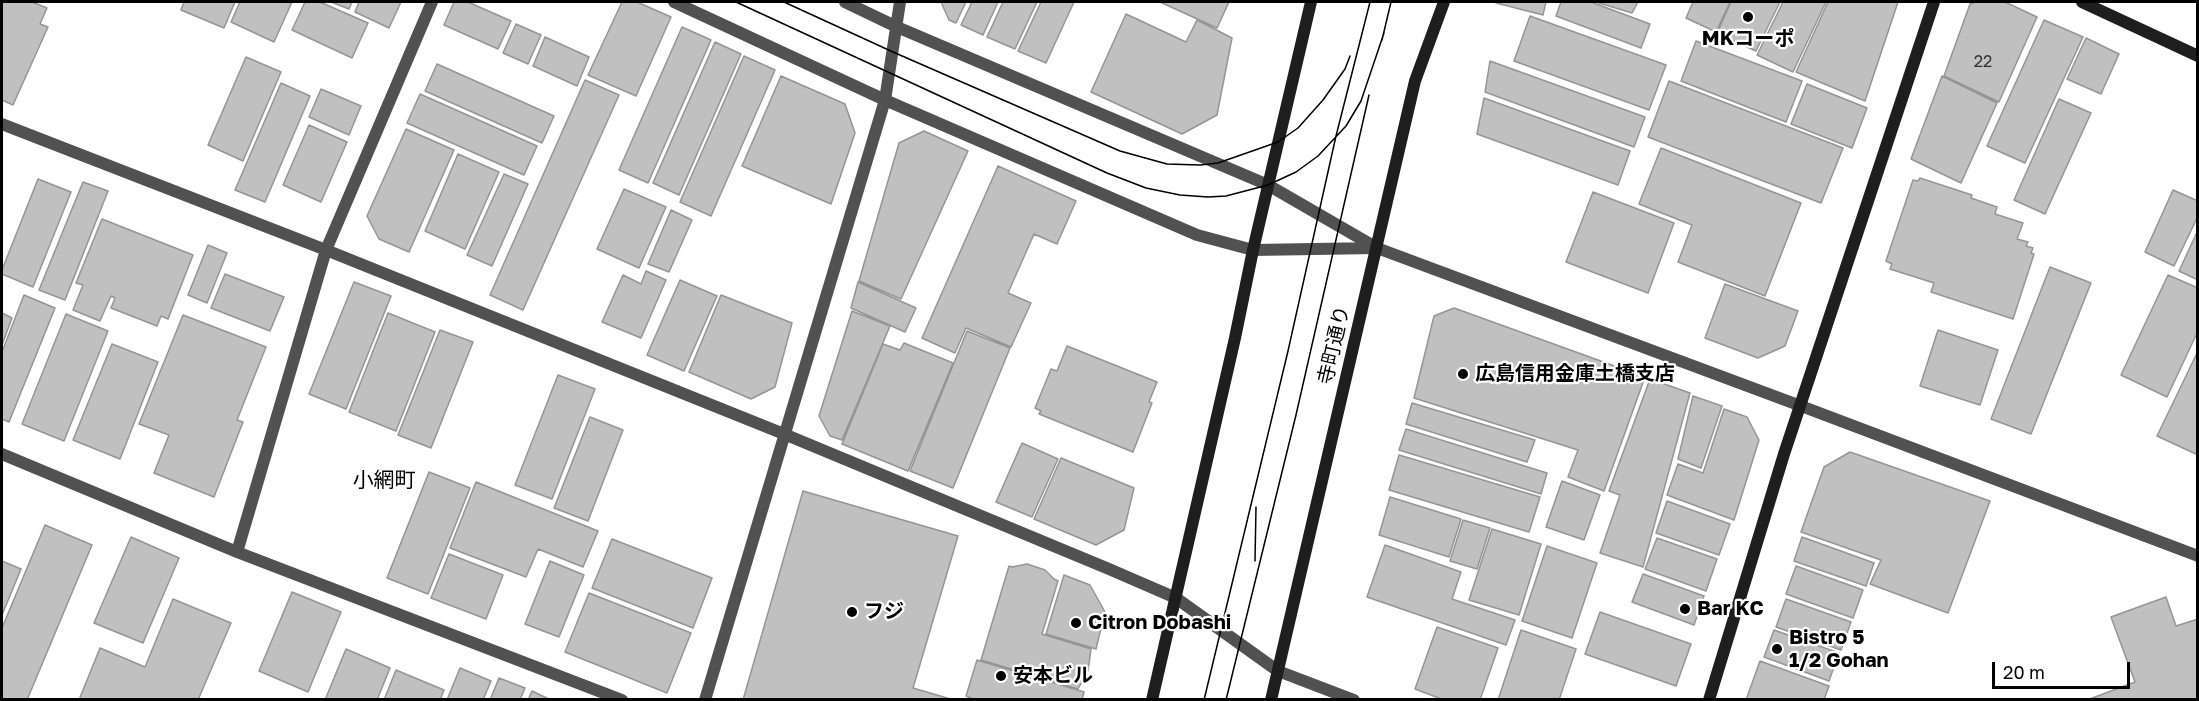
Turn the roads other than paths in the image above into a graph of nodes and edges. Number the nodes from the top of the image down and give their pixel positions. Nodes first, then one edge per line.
1 (432, 2) edge
2 (674, 2) edge
3 (844, 2) edge
4 (900, 2) edge
5 (1311, 2) edge
6 (1444, 2) edge
7 (1935, 2) edge
8 (2082, 2) edge
9 (897, 27) junction
10 (2198, 56) edge
11 (885, 100) junction
12 (2, 124) edge
13 (1268, 185) junction
14 (1377, 248) junction
15 (326, 250) junction
16 (1253, 250) junction
17 (1801, 406) junction
18 (784, 434) junction
19 (2, 454) edge
20 (237, 552) junction
21 (2198, 556) edge
22 (1176, 598) junction
23 (1278, 671) junction
24 (622, 699) edge
25 (705, 699) edge
26 (1152, 699) edge
27 (1271, 699) edge
28 (1354, 699) edge
29 (1709, 699) edge

1 - 15 street
2 - 11 street
3 - 9 street
4 - 9 street
5 - 13 street
6 - 14 street, 寺町通り
7 - 17 street
8 - 10 street
9 - 11 street
9 - 13 street
11 - 16 street
11 - 18 street
12 - 15 street
13 - 14 street
13 - 16 street
14 - 16 street
14 - 17 street
14 - 23 street, 寺町通り
15 - 18 street
15 - 20 street
16 - 22 street
17 - 21 street
17 - 29 street
18 - 22 street
18 - 25 street
19 - 20 street
20 - 24 street
22 - 23 street
22 - 26 street
23 - 27 street, 寺町通り
23 - 28 street

